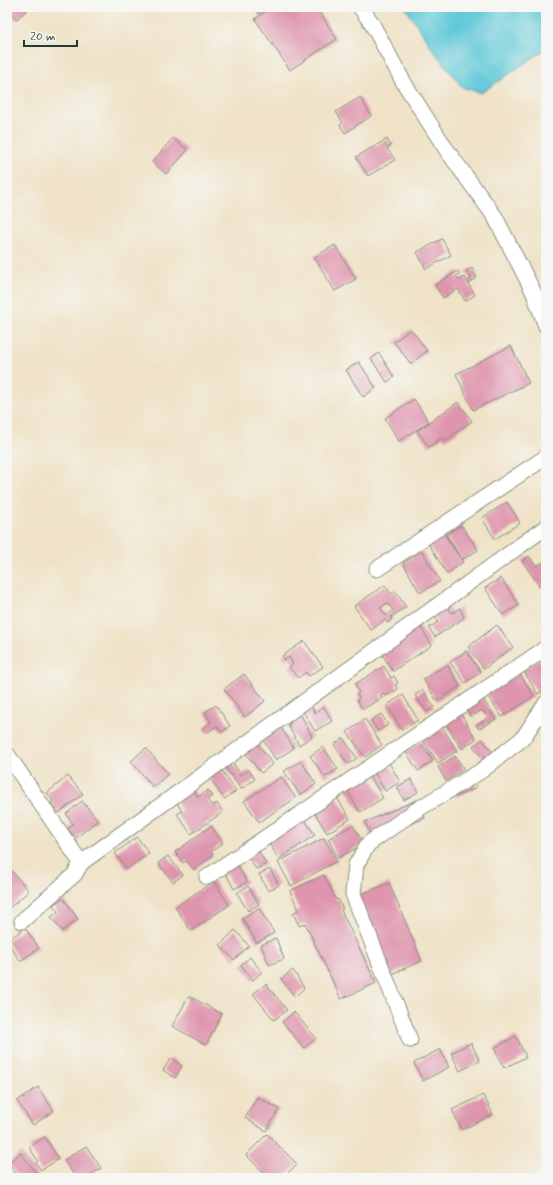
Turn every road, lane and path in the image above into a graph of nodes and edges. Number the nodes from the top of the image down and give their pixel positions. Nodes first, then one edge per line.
1 (360, 7) edge
2 (546, 326) edge
3 (546, 457) edge
4 (546, 527) edge
5 (377, 569) dead end
6 (546, 648) edge
7 (546, 703) edge
8 (7, 754) edge
9 (81, 863) junction
10 (207, 877) dead end
11 (22, 921) dead end
12 (410, 1040) dead end

1 - 2 street
3 - 5 street
4 - 9 street
6 - 10 street
7 - 12 street
8 - 9 street
9 - 11 street

